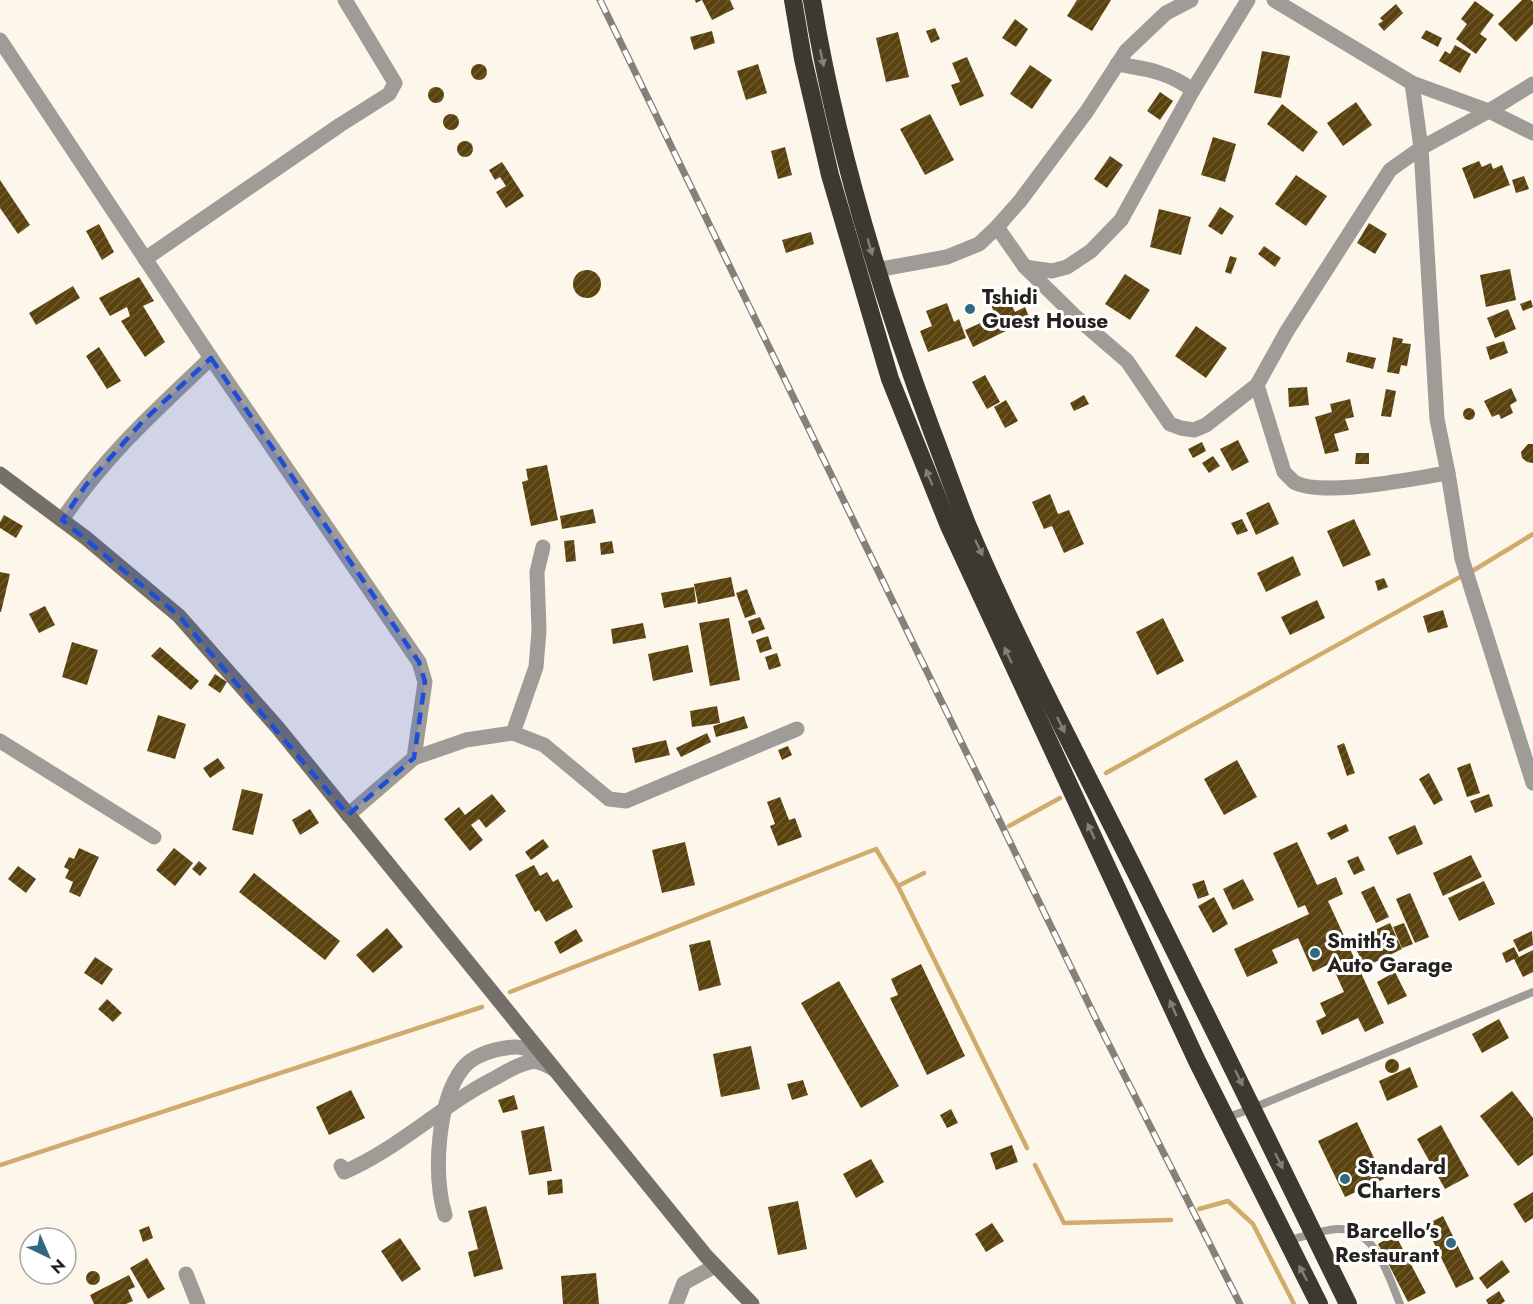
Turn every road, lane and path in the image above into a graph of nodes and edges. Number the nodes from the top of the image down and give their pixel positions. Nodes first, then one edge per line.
1 (345, 0) edge
2 (793, 0) edge
3 (812, 0) edge
4 (1191, 0) edge
5 (1248, 0) edge
6 (1274, 0) edge
7 (0, 40) edge
8 (1117, 64) junction
9 (1412, 83) junction
10 (1533, 84) edge
11 (1194, 90) junction
12 (1489, 111) junction
13 (1533, 133) edge
14 (1421, 148) junction
15 (998, 227) junction
16 (145, 259) junction
17 (1024, 267) junction
18 (876, 270) junction
19 (212, 358) junction
20 (1257, 385) junction
21 (1448, 473) junction
22 (0, 474) edge
23 (62, 520) junction
24 (543, 547) dead end
25 (797, 729) dead end
26 (513, 733) junction
27 (0, 741) edge
28 (414, 758) junction
29 (1533, 783) edge
30 (348, 815) junction
31 (154, 837) dead end
32 (1533, 992) edge
33 (548, 1062) junction
34 (446, 1107) junction
35 (1253, 1108) junction
36 (1225, 1118) junction
37 (340, 1166) dead end
38 (445, 1215) dead end
39 (1314, 1234) junction
40 (1286, 1241) junction
41 (715, 1266) junction
42 (186, 1274) dead end
43 (198, 1304) edge
44 (676, 1304) edge
45 (752, 1304) edge
46 (1319, 1304) edge
47 (1348, 1304) edge
48 (1400, 1304) edge

1 - 16 street
36 -> 2 highway
3 -> 18 highway
4 - 8 street
5 - 11 street
6 - 9 street
7 - 16 street
8 - 11 street
8 - 15 street
9 - 12 street
9 - 14 street
10 - 12 street
11 - 17 street
12 - 13 street
12 - 14 street
14 - 20 street
14 - 21 street
15 - 17 street
15 - 18 street
16 - 19 street
17 - 20 street
18 -> 35 highway
19 - 23 street
19 - 28 street
20 - 21 street
21 - 29 street
22 - 23 street
23 - 30 street
24 - 26 street
25 - 26 street
26 - 28 street
27 - 31 street
28 - 30 street
30 - 33 street
32 - 35 lane
33 - 34 street
33 - 34 street
33 - 41 street
34 - 37 street
34 - 38 street
35 - 36 lane
35 -> 39 highway
36 - 40 highway
39 - 40 lane
39 - 47 highway
39 - 48 lane
46 -> 40 highway
41 - 44 street
41 - 45 street
42 - 43 street

